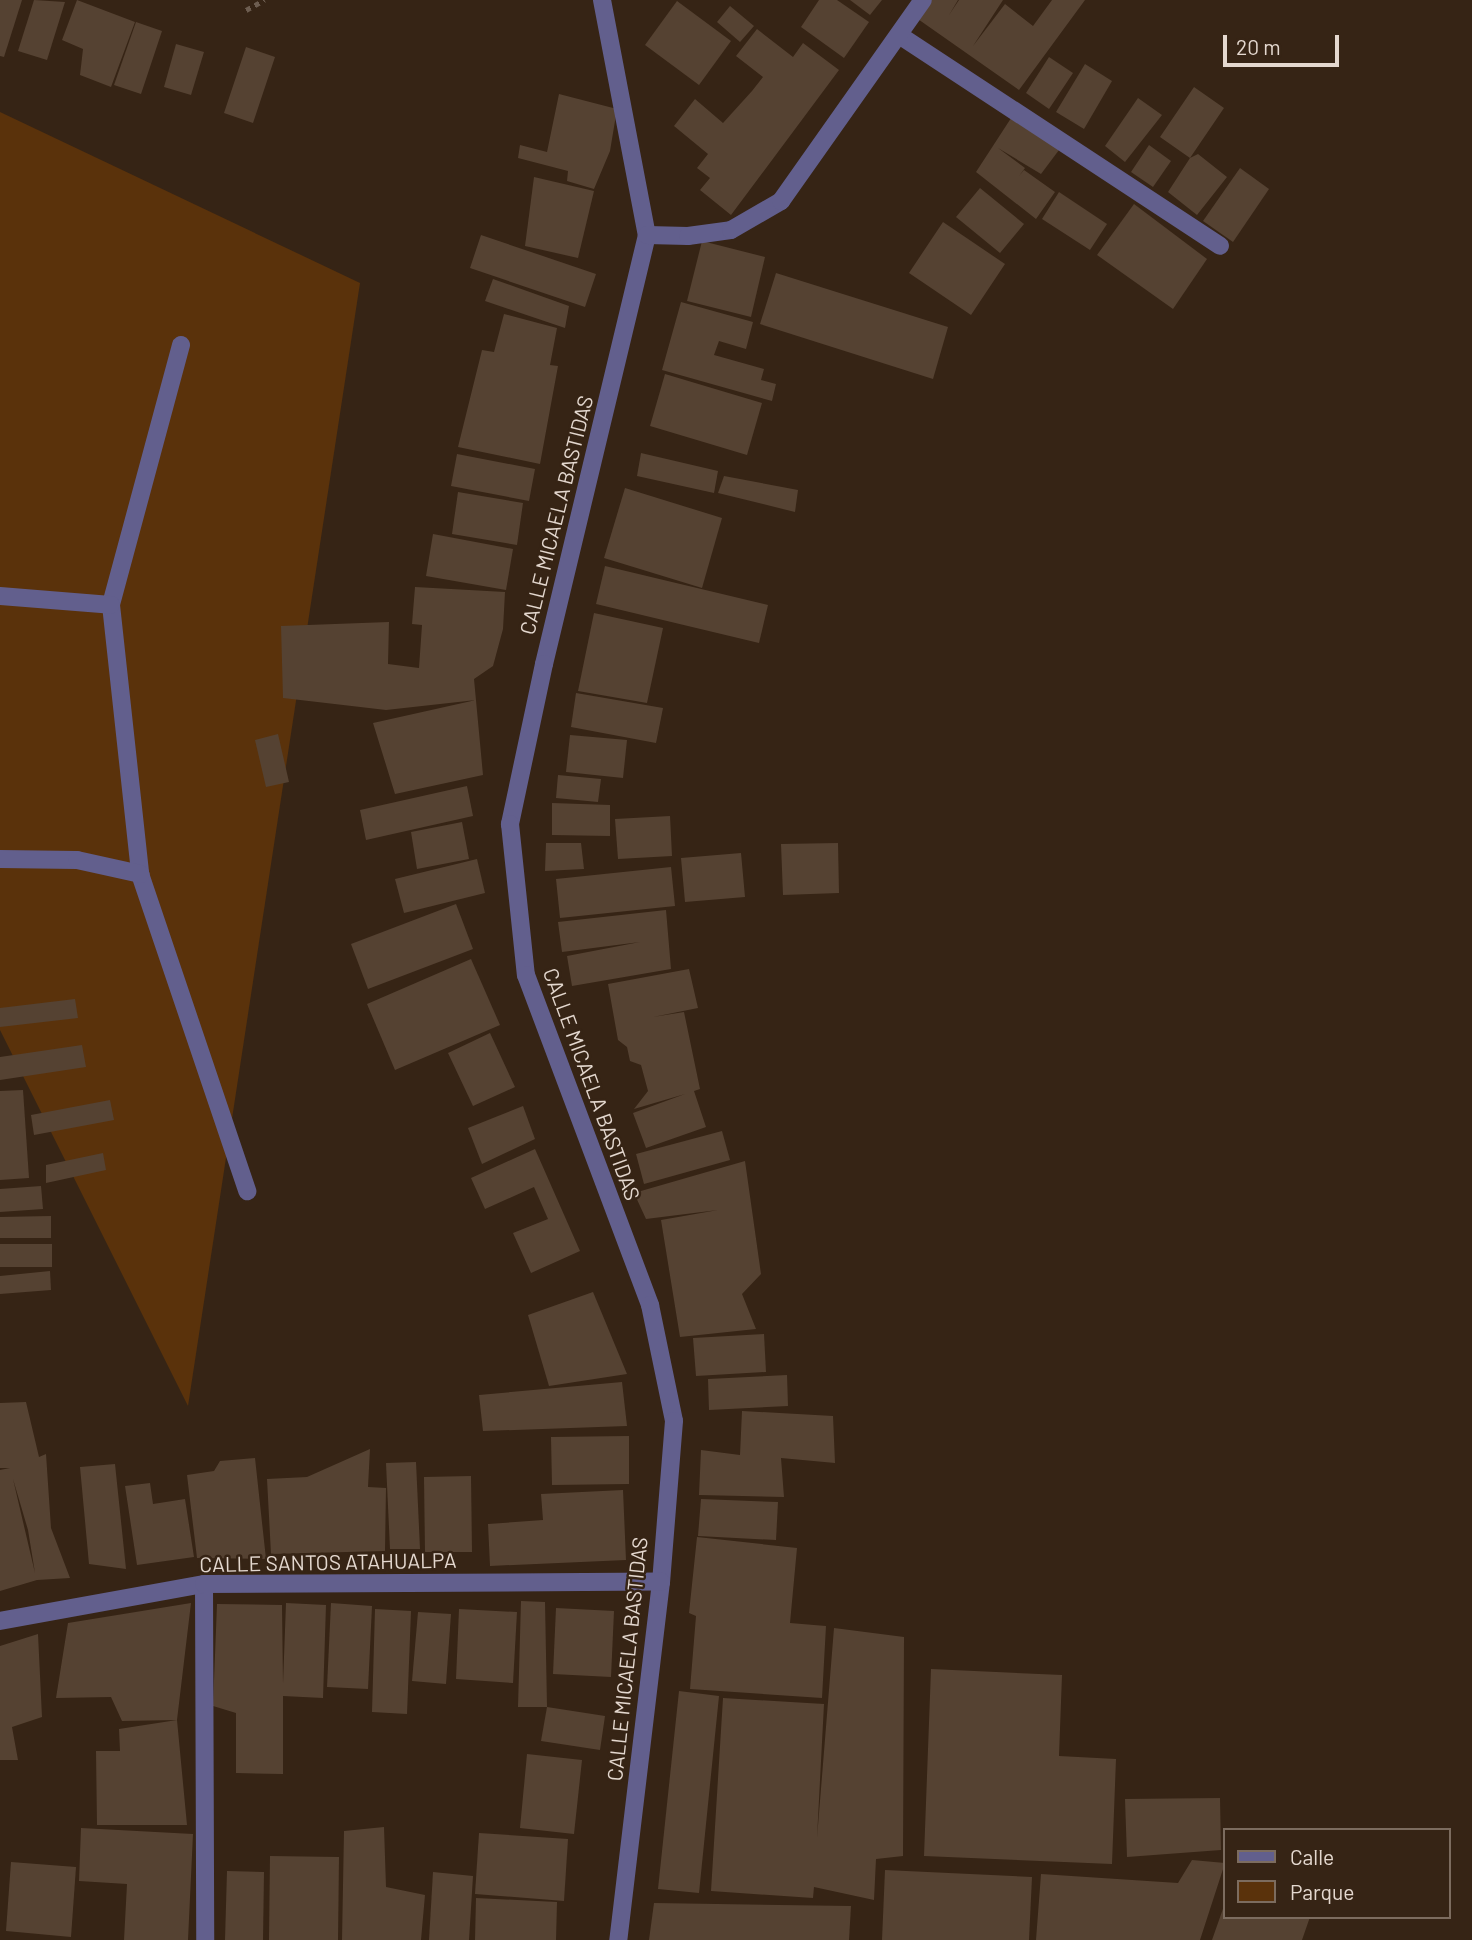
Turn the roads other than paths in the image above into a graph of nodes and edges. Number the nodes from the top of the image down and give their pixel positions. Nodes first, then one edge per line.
1 (602, 0) edge
2 (923, 0) edge
3 (899, 35) junction
4 (648, 235) junction
5 (1220, 246) dead end
6 (181, 345) dead end
7 (0, 596) edge
8 (111, 605) junction
9 (0, 859) edge
10 (140, 874) junction
11 (247, 1191) dead end
12 (661, 1581) junction
13 (204, 1584) junction
14 (0, 1621) edge
15 (205, 1940) edge
16 (618, 1940) edge

1 - 4 street, CALLE MICAELA BASTIDAS
2 - 3 street
3 - 4 street
3 - 5 street
4 - 12 street, CALLE MICAELA BASTIDAS
6 - 8 street
7 - 8 street
8 - 10 street
9 - 10 street
10 - 11 street
12 - 13 street, CALLE SANTOS ATAHUALPA
12 - 16 street, CALLE MICAELA BASTIDAS
13 - 14 street, CALLE SANTOS ATAHUALPA
13 - 15 street

